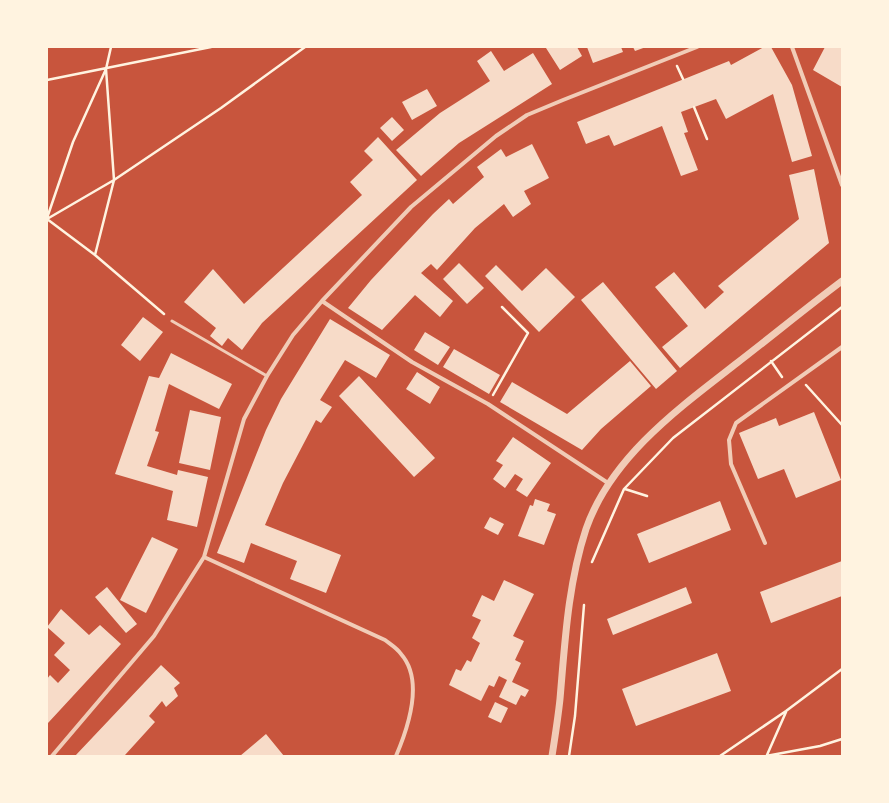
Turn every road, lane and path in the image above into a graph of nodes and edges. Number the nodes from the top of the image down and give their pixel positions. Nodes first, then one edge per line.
1 (111, 47) edge
2 (211, 47) edge
3 (304, 47) edge
4 (697, 47) edge
5 (792, 47) edge
6 (106, 69) junction
7 (47, 80) edge
8 (694, 107) dead end
9 (706, 139) dead end
10 (114, 180) junction
11 (842, 185) edge
12 (47, 219) edge
13 (95, 255) junction
14 (842, 282) edge
15 (322, 301) junction
16 (502, 307) dead end
17 (842, 308) edge
18 (172, 321) joint
19 (842, 347) edge
20 (771, 361) junction
21 (267, 376) junction
22 (799, 377) junction
23 (788, 386) junction
24 (488, 404) junction
25 (842, 425) edge
26 (608, 483) junction
27 (624, 489) junction
28 (647, 496) dead end
29 (765, 544) dead end
30 (204, 557) junction
31 (590, 567) dead end
32 (585, 597) dead end
33 (842, 669) edge
34 (786, 711) junction
35 (842, 739) edge
36 (52, 756) edge
37 (396, 756) edge
38 (552, 756) edge
39 (569, 756) edge
40 (720, 756) edge
41 (767, 756) edge

1 - 6 path
2 - 6 path
3 - 10 path
4 - 15 street
5 - 11 street
6 - 7 path
6 - 10 path
6 - 12 path
8 - 9 path
10 - 12 path
10 - 13 path
12 - 13 path
13 - 18 path
14 - 26 street
15 - 21 street
15 - 24 street
16 - 24 path
17 - 20 path
18 - 21 lane
19 - 22 street
20 - 23 path
20 - 27 path
21 - 30 street
22 - 23 street
22 - 25 path
23 - 29 street
24 - 26 street
26 - 27 path
26 - 38 street
27 - 28 path
27 - 31 path
30 - 36 street
30 - 37 street
32 - 39 path
33 - 34 path
34 - 40 path
34 - 41 path
35 - 41 path

